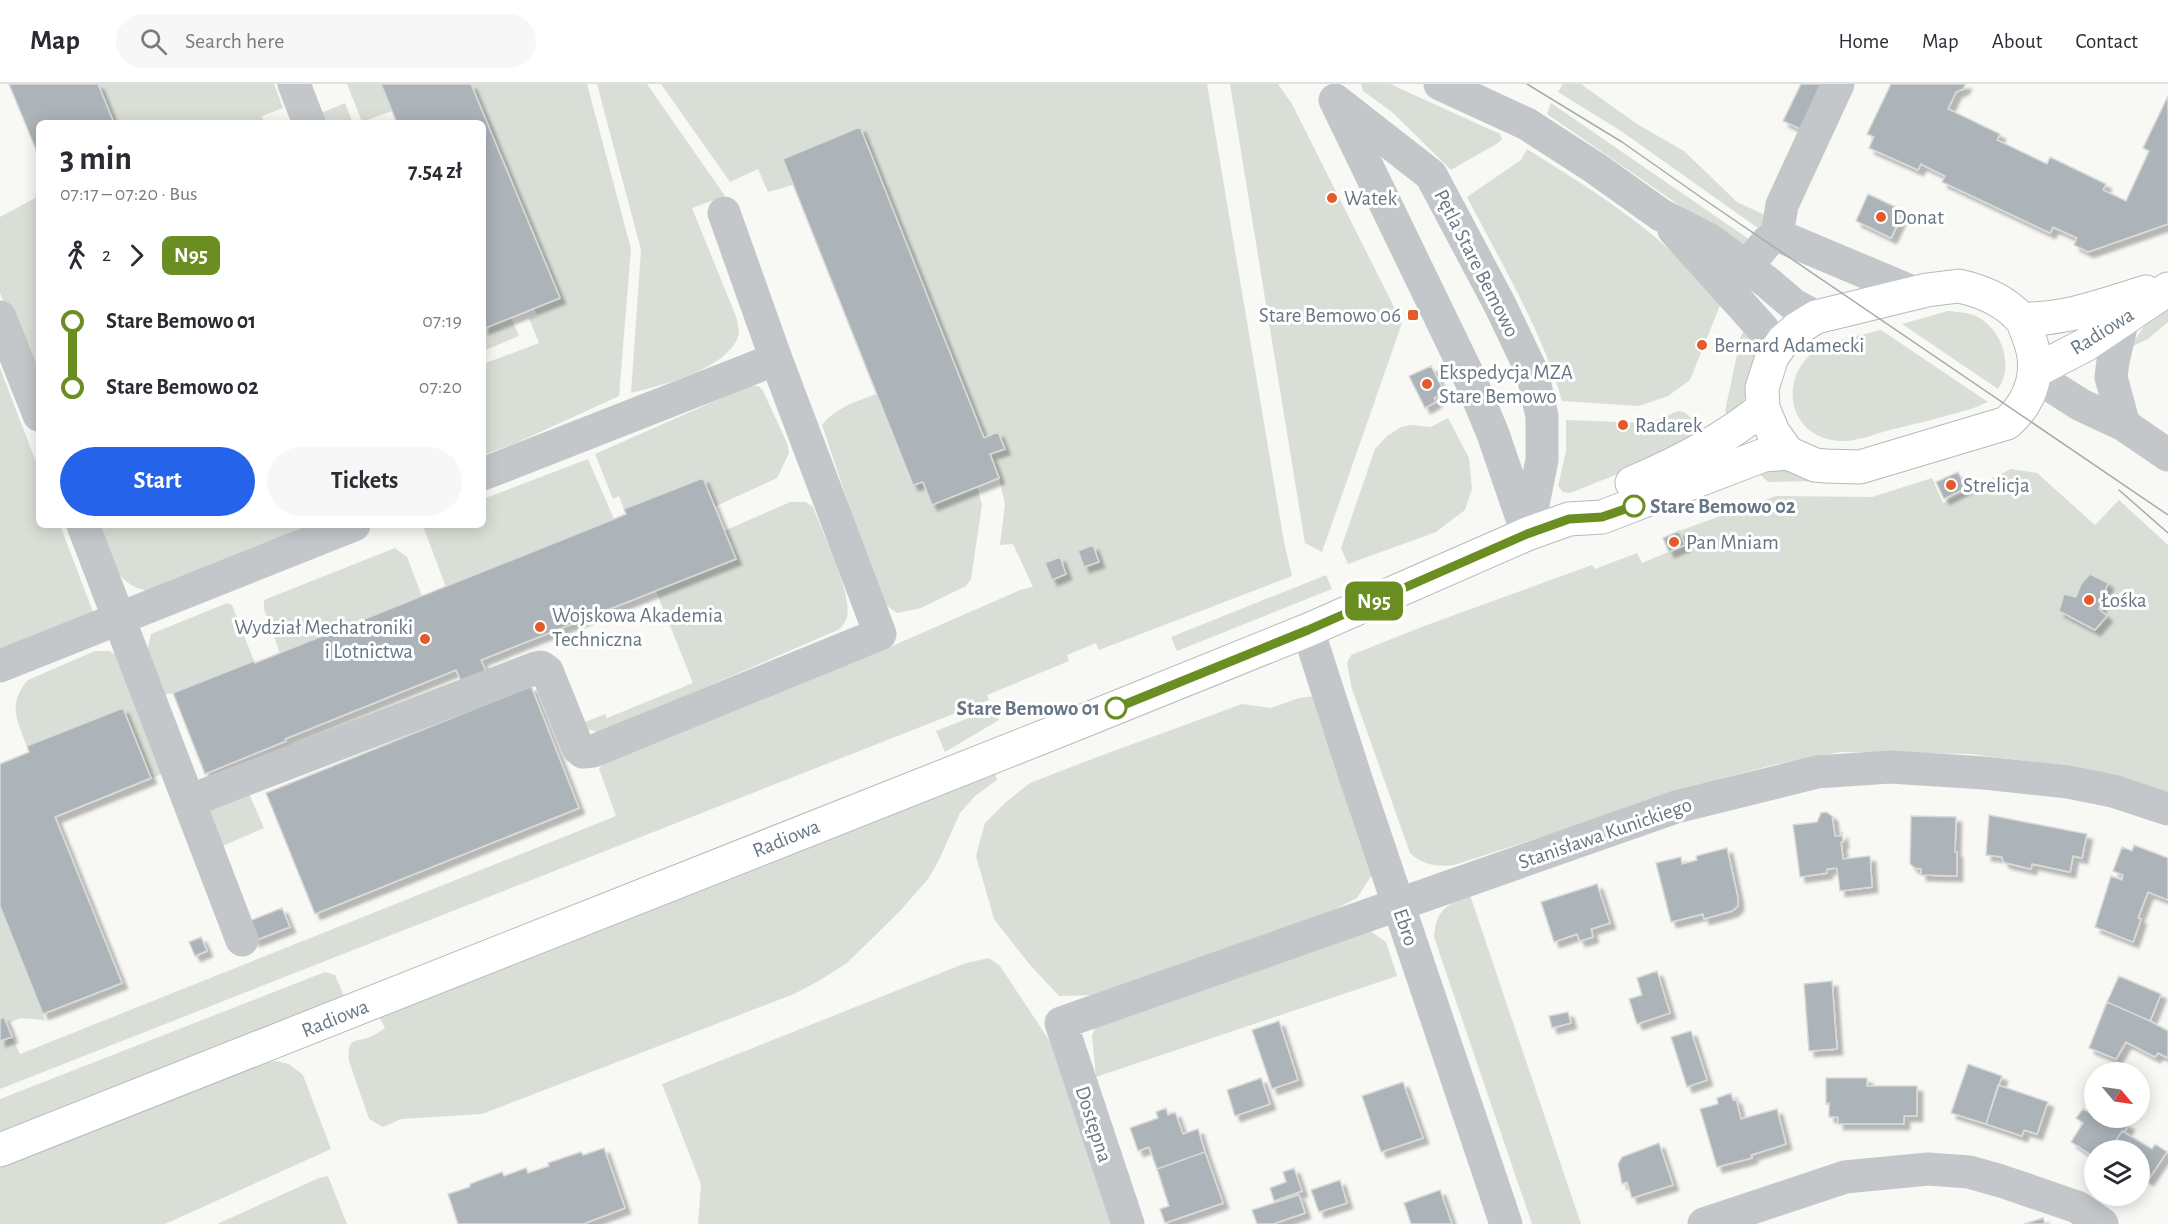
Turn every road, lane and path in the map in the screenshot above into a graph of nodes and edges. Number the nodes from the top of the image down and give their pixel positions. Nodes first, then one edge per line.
1 (294, 84) edge
2 (1440, 84) edge
3 (1838, 84) edge
4 (1331, 92) edge
5 (1482, 93) edge
6 (308, 120) edge
7 (724, 213) dead end
8 (1662, 215) junction
9 (1778, 235) junction
10 (1747, 267) junction
11 (2168, 287) edge
12 (1915, 293) junction
13 (0, 317) edge
14 (1816, 318) junction
15 (2021, 319) junction
16 (2123, 319) junction
17 (1772, 357) junction
18 (776, 358) junction
19 (2032, 383) junction
20 (36, 407) edge
21 (1763, 408) junction
22 (2124, 425) junction
23 (1788, 453) junction
24 (2168, 455) edge
25 (486, 473) edge
26 (1569, 519) junction
27 (84, 528) edge
28 (346, 528) edge
29 (1527, 534) junction
30 (120, 617) junction
31 (1308, 630) junction
32 (0, 666) edge
33 (189, 801) junction
34 (2168, 809) edge
35 (1399, 905) junction
36 (243, 940) dead end
37 (1061, 1023) joint
38 (0, 1150) edge
39 (1128, 1224) edge
40 (1506, 1224) edge
41 (1704, 1224) edge
42 (2102, 1224) edge

1 - 6 street
2 - 5 street
3 - 9 street
4 - 29 street, Pętla Stare Bemowo
4 - 29 street, Pętla Stare Bemowo
5 - 8 street
7 - 18 street
8 - 10 street
8 - 17 street
9 - 10 street
9 - 12 street
10 - 14 street
11 - 15 main road, Radiowa
11 - 16 main road, Radiowa
12 - 14 main road
12 - 15 main road
13 - 20 street
14 - 17 main road
15 - 19 main road
16 - 19 main road, Radiowa
16 - 22 street
17 - 21 main road
18 - 25 street
18 - 33 street
19 - 22 street
19 - 23 main road, Radiowa
21 - 23 main road
21 - 26 main road, Radiowa
22 - 24 street
23 - 26 main road, Radiowa
26 - 29 main road, Radiowa
27 - 30 street
28 - 30 street
29 - 31 main road, Radiowa
30 - 32 street
30 - 33 street
31 - 35 street, Ebro
31 - 38 main road, Radiowa
33 - 36 street
34 - 35 street, Stanisława Kunickiego
35 - 37 street, Stanisława Kunickiego
35 - 40 street, Ebro
37 - 39 street, Dostępna
41 - 42 street

